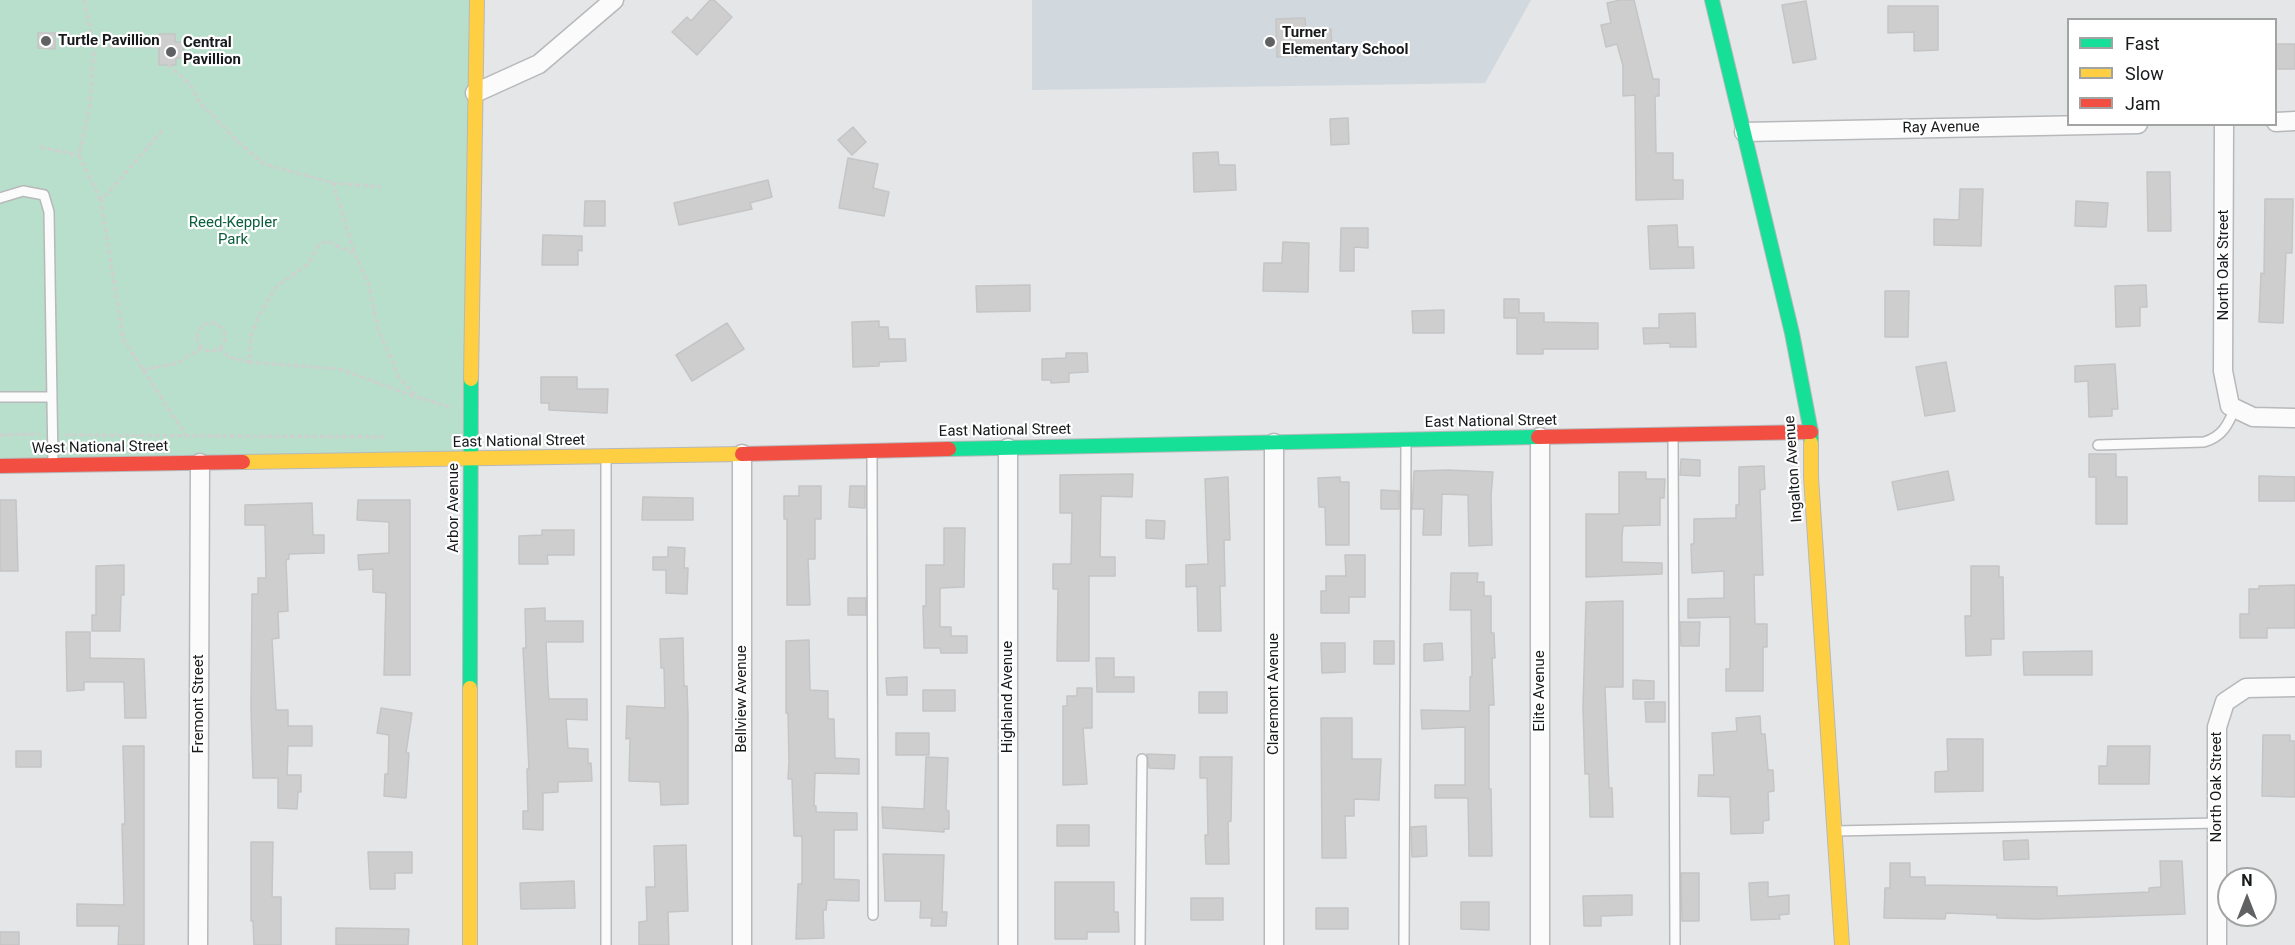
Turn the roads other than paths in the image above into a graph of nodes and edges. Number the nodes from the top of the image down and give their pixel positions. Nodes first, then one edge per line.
1 (477, 0) edge
2 (614, 0) edge
3 (1712, 0) edge
4 (475, 93) junction
5 (2295, 121) edge
6 (2277, 122) edge
7 (2067, 125) edge
8 (2224, 126) edge
9 (1744, 132) junction
10 (0, 198) edge
11 (52, 396) junction
12 (0, 397) edge
13 (2232, 407) junction
14 (2295, 418) edge
15 (1811, 432) junction
16 (1673, 435) junction
17 (1540, 437) junction
18 (1406, 440) junction
19 (1274, 443) junction
20 (2098, 445) dead end
21 (1008, 448) junction
22 (872, 451) junction
23 (742, 454) junction
24 (606, 456) junction
25 (470, 459) junction
26 (200, 463) junction
27 (0, 466) edge
28 (53, 466) junction
29 (2295, 687) edge
30 (1142, 759) dead end
31 (2217, 823) junction
32 (1835, 831) junction
33 (873, 915) dead end
34 (198, 945) edge
35 (470, 945) edge
36 (606, 945) edge
37 (742, 945) edge
38 (1008, 945) edge
39 (1140, 945) edge
40 (1274, 945) edge
41 (1404, 945) edge
42 (1540, 945) edge
43 (1675, 945) edge
44 (1842, 945) edge
45 (2217, 945) edge

1 - 4 street, Arbor Avenue
2 - 4 street
3 - 9 street, Ingalton Avenue
4 - 25 street, Arbor Avenue
5 - 6 street
7 - 9 street, Ray Avenue
8 - 13 street, North Oak Street
9 - 15 street, Ingalton Avenue
10 - 11 lane
11 - 12 lane
11 - 28 lane
13 - 14 street
13 - 20 lane
15 - 16 street, East National Street
15 - 32 street, Ingalton Avenue
16 - 17 street, East National Street
16 - 43 lane
17 - 18 street, East National Street
17 - 42 street, Elite Avenue
18 - 19 street, East National Street
18 - 41 lane
19 - 21 street, East National Street
19 - 40 street, Claremont Avenue
21 - 22 street, East National Street
21 - 38 street, Highland Avenue
22 - 23 street, East National Street
22 - 33 lane
23 - 24 street, East National Street
23 - 37 street, Bellview Avenue
24 - 25 street, East National Street
24 - 36 lane
25 - 26 street, East National Street
25 - 35 street, Arbor Avenue
26 - 28 street, West National Street
26 - 34 street, Fremont Street
27 - 28 street, West National Street
29 - 31 street, North Oak Street
30 - 39 lane
31 - 32 lane
31 - 45 street, North Oak Street
32 - 44 street, Ingalton Avenue

